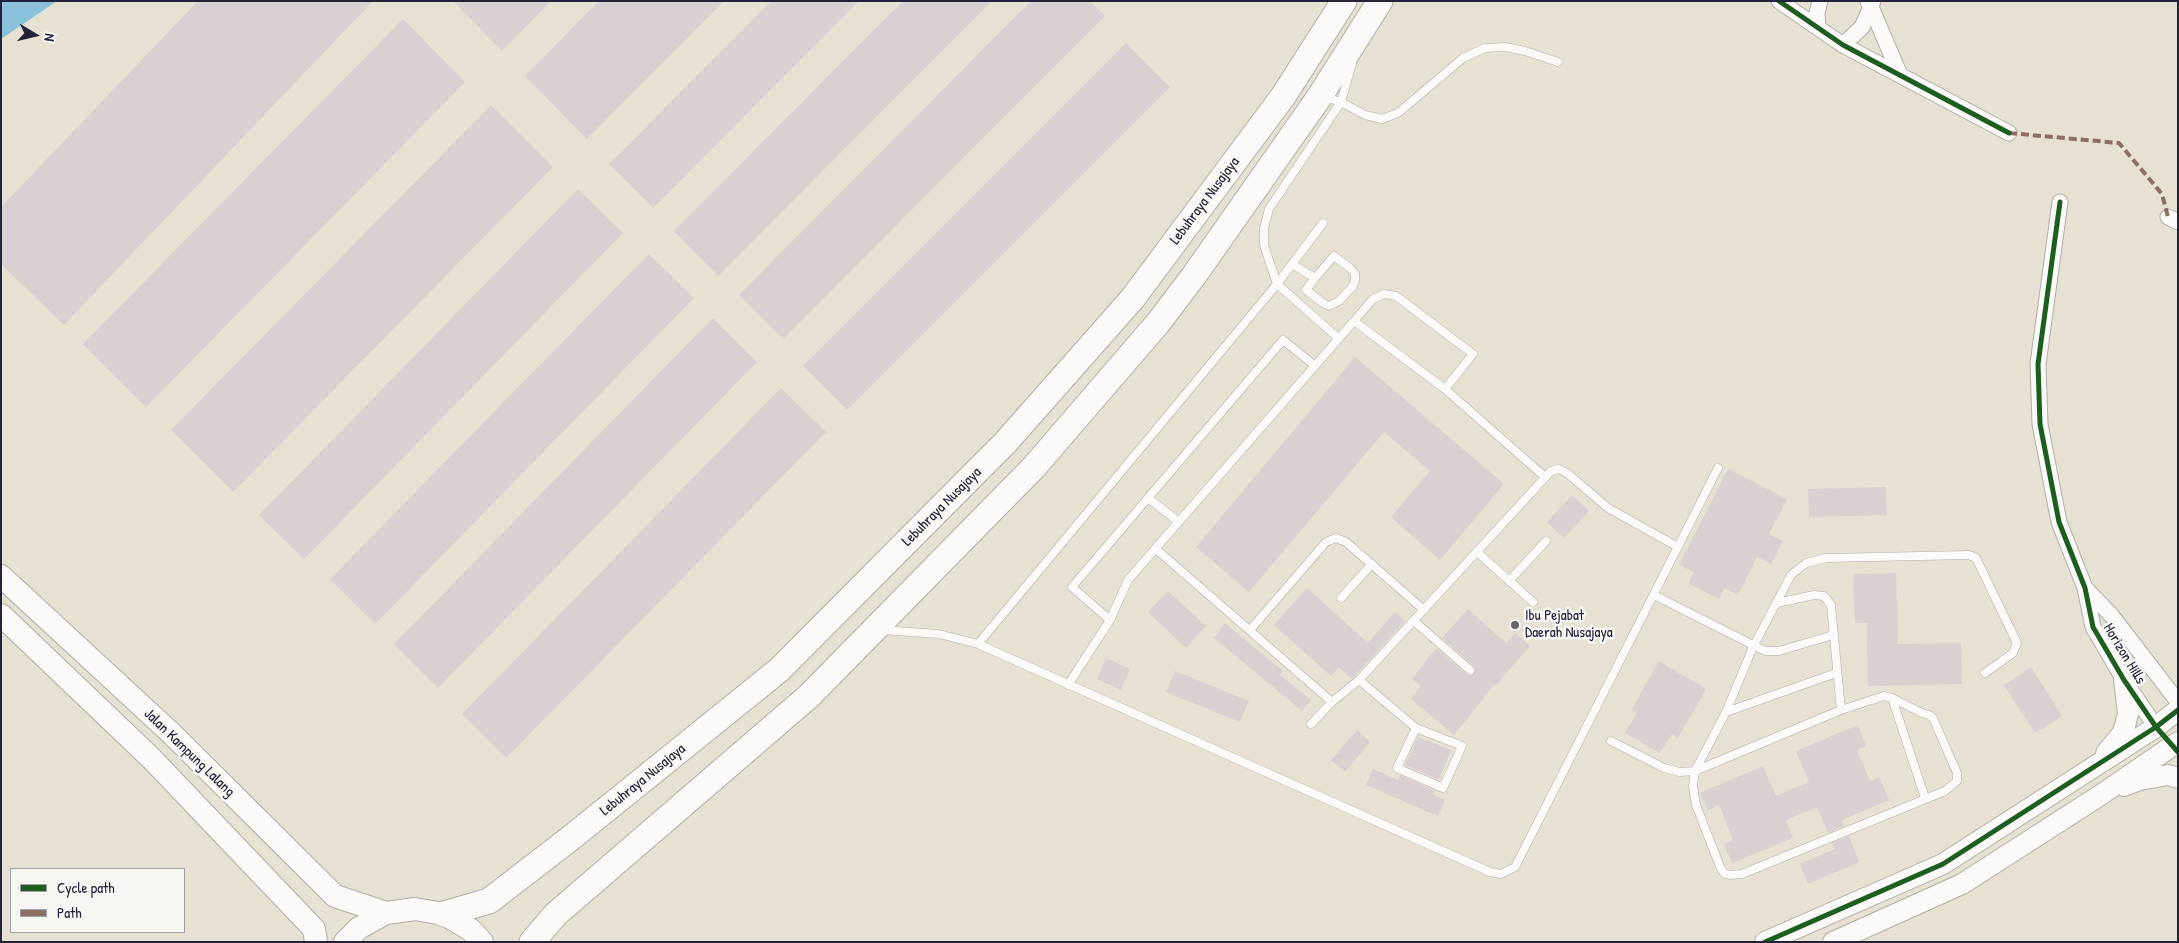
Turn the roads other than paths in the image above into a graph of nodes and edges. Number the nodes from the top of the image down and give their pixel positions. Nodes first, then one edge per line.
1 (1344, 1) edge
2 (1380, 1) edge
3 (1779, 1) edge
4 (1820, 1) edge
5 (1870, 3) edge
6 (1818, 27) junction
7 (1843, 45) junction
8 (1558, 62) dead end
9 (1900, 75) junction
10 (1331, 99) junction
11 (2009, 133) dead end
12 (2060, 202) dead end
13 (1323, 223) dead end
14 (1292, 264) junction
15 (1315, 278) junction
16 (1277, 284) junction
17 (1354, 321) junction
18 (1338, 338) junction
19 (1314, 365) junction
20 (1445, 389) junction
21 (1718, 468) dead end
22 (1545, 477) junction
23 (1148, 498) junction
24 (1179, 522) junction
25 (1546, 541) dead end
26 (1678, 548) junction
27 (1156, 549) junction
28 (1477, 552) junction
29 (1372, 564) junction
30 (1, 576) edge
31 (1509, 581) junction
32 (2085, 588) junction
33 (1654, 595) junction
34 (1341, 598) dead end
35 (1533, 602) dead end
36 (1777, 603) junction
37 (1424, 610) junction
38 (1, 614) edge
39 (1110, 620) junction
40 (1414, 621) junction
41 (875, 629) junction
42 (1250, 630) junction
43 (1833, 635) junction
44 (978, 644) junction
45 (1753, 646) junction
46 (1470, 670) dead end
47 (1836, 672) junction
48 (1985, 673) dead end
49 (1359, 680) junction
50 (2124, 680) junction
51 (1068, 685) junction
52 (1892, 698) junction
53 (1332, 702) junction
54 (2178, 702) edge
55 (1841, 710) junction
56 (2178, 710) edge
57 (1726, 712) junction
58 (1311, 724) dead end
59 (2156, 727) junction
60 (1416, 728) junction
61 (1611, 741) dead end
62 (2176, 747) edge
63 (2095, 766) junction
64 (1695, 771) junction
65 (2178, 778) edge
66 (2099, 796) junction
67 (1925, 798) junction
68 (386, 914) junction
69 (444, 914) junction
70 (316, 942) edge
71 (345, 942) edge
72 (482, 942) edge
73 (532, 942) edge
74 (1765, 942) edge
75 (1833, 942) edge

1 - 69 main road, Lebuhraya Nusajaya
2 - 10 main road
3 - 6 street
4 - 6 street
5 - 7 street
5 - 9 street
6 - 7 street
7 - 9 street
8 - 10 lane
9 - 11 street
10 - 16 lane
10 - 41 main road
12 - 32 street
13 - 14 lane
14 - 15 lane
14 - 16 lane
15 - 15 lane
16 - 18 lane
16 - 44 lane
17 - 18 lane
17 - 20 lane
17 - 20 lane
18 - 19 lane
19 - 23 lane
19 - 24 lane
20 - 22 lane
21 - 26 lane
22 - 26 lane
22 - 28 lane
23 - 24 lane
23 - 39 lane
24 - 27 lane
25 - 31 lane
26 - 33 lane
27 - 39 lane
27 - 42 lane
28 - 31 lane
28 - 37 lane
29 - 34 lane
29 - 37 lane
29 - 42 lane
30 - 68 main road, Jalan Kampung Lalang
31 - 35 lane
32 - 50 street, Horizon Hills
32 - 54 street, Horizon Hills
33 - 45 lane
33 - 51 lane
36 - 43 lane
36 - 45 lane
36 - 48 lane
37 - 40 lane
38 - 70 main road, Jalan Kampung Lalang
39 - 51 lane
40 - 46 lane
40 - 49 lane
41 - 44 lane
41 - 73 main road
42 - 53 lane
43 - 45 lane
43 - 47 lane
44 - 51 lane
45 - 57 lane
47 - 55 lane
47 - 57 lane
49 - 53 lane
49 - 60 lane
50 - 59 street, Horizon Hills
50 - 63 street
52 - 55 lane
52 - 67 lane
52 - 67 lane
53 - 58 lane
55 - 64 lane
56 - 59 street
57 - 64 lane
59 - 62 street
59 - 63 street
60 - 60 lane
61 - 64 lane
62 - 66 street
63 - 74 street
64 - 67 lane
65 - 66 street
66 - 75 street
68 - 69 main road
68 - 71 main road
69 - 72 main road

